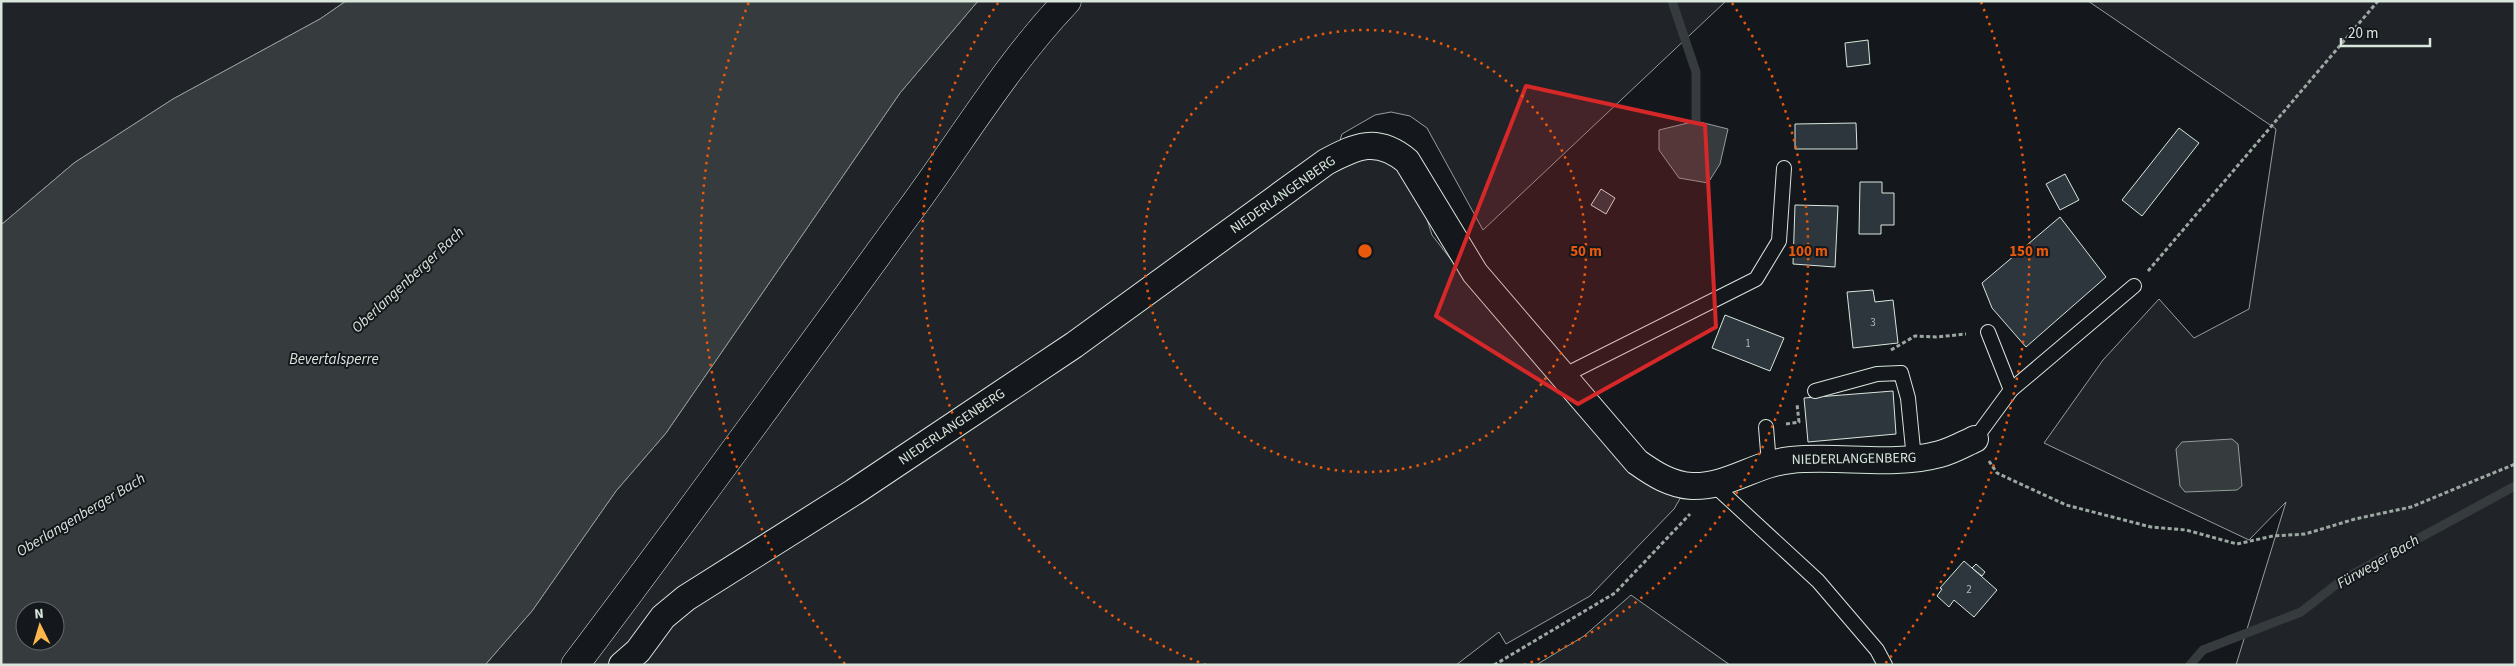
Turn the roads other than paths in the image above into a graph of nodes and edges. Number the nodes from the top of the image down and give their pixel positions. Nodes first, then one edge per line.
1 (1067, 1) edge
2 (1784, 168) dead end
3 (2134, 286) road end
4 (1988, 332) road end
5 (1561, 377) junction
6 (2011, 390) junction
7 (1815, 391) road end
8 (1766, 427) road end
9 (1975, 439) joint
10 (1914, 459) junction
11 (1769, 464) junction
12 (1714, 485) junction
13 (575, 665) edge
14 (622, 665) edge
15 (1885, 665) edge

1 - 13 street
2 - 5 lane
3 - 6 lane
4 - 6 lane
5 - 12 street, NIEDERLANGENBERG
5 - 14 street, NIEDERLANGENBERG
6 - 9 lane
7 - 10 lane
8 - 11 lane
9 - 10 street, NIEDERLANGENBERG
10 - 11 street, NIEDERLANGENBERG
11 - 12 street, NIEDERLANGENBERG
12 - 15 lane

